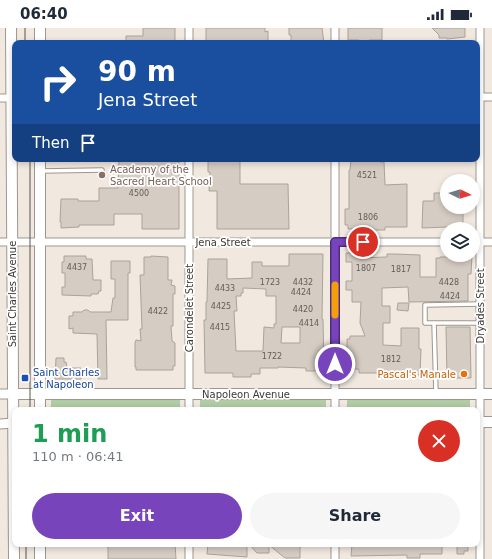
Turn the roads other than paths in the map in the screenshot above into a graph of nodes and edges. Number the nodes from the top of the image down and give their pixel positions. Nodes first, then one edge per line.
1 (11, 28) edge
2 (40, 28) edge
3 (189, 28) edge
4 (335, 28) edge
5 (480, 28) edge
6 (40, 40) edge
7 (189, 40) edge
8 (335, 40) edge
9 (480, 40) edge
10 (12, 63) edge
11 (492, 96) edge
12 (480, 97) edge
13 (0, 98) edge
14 (12, 98) edge
15 (13, 162) edge
16 (40, 162) edge
17 (189, 162) edge
18 (335, 162) edge
19 (477, 162) edge
20 (102, 170) dead end
21 (40, 171) junction
22 (476, 222) edge
23 (0, 242) edge
24 (12, 242) junction
25 (40, 242) junction
26 (189, 242) junction
27 (335, 242) junction
28 (440, 242) edge
29 (480, 242) edge
30 (492, 242) edge
31 (477, 262) edge
32 (480, 304) junction
33 (434, 323) junction
34 (480, 323) junction
35 (0, 394) edge
36 (13, 394) junction
37 (40, 394) junction
38 (189, 394) junction
39 (335, 394) junction
40 (436, 394) junction
41 (480, 394) junction
42 (492, 394) edge
43 (13, 407) edge
44 (40, 407) edge
45 (189, 407) edge
46 (335, 407) edge
47 (480, 407) edge
48 (480, 422) edge
49 (492, 422) edge
50 (12, 423) edge
51 (0, 424) edge
52 (14, 547) edge
53 (40, 547) edge
54 (189, 547) edge
55 (336, 547) edge
56 (480, 547) edge
57 (14, 559) edge
58 (40, 559) edge
59 (189, 559) edge
60 (336, 559) edge
61 (480, 559) edge

1 - 10 main road, Saint Charles Avenue
2 - 6 main road
3 - 7 street
4 - 8 street
5 - 9 street, Dryades Street
11 - 12 street
13 - 14 street
15 - 24 main road, Saint Charles Avenue
16 - 21 main road
17 - 26 street, Carondelet Street
18 - 27 street
19 - 22 street, Dryades Street
20 - 21 lane
21 - 25 main road
23 - 24 street, Jena Street
24 - 25 street, Jena Street
24 - 36 main road, Saint Charles Avenue
25 - 26 street, Jena Street
25 - 37 main road
26 - 27 street, Jena Street
26 - 38 street, Carondelet Street
27 - 28 street, Jena Street
27 - 39 street
29 - 30 street
31 - 32 street, Dryades Street
32 - 33 lane
32 - 34 street, Dryades Street
33 - 34 lane
33 - 40 lane
34 - 41 street, Dryades Street
35 - 36 street, Napoleon Avenue
36 - 37 main road, Napoleon Avenue
36 - 43 main road, Saint Charles Avenue
37 - 38 main road, Napoleon Avenue
37 - 44 main road
38 - 39 main road, Napoleon Avenue
38 - 45 street, Carondelet Street
39 - 40 main road, Napoleon Avenue
39 - 46 street
40 - 41 main road, Napoleon Avenue
41 - 42 main road, Napoleon Avenue
41 - 47 street, Dryades Street
48 - 49 main road
50 - 51 street
52 - 57 main road, Saint Charles Avenue
53 - 58 main road
54 - 59 street
55 - 60 street
56 - 61 street, Dryades Street

